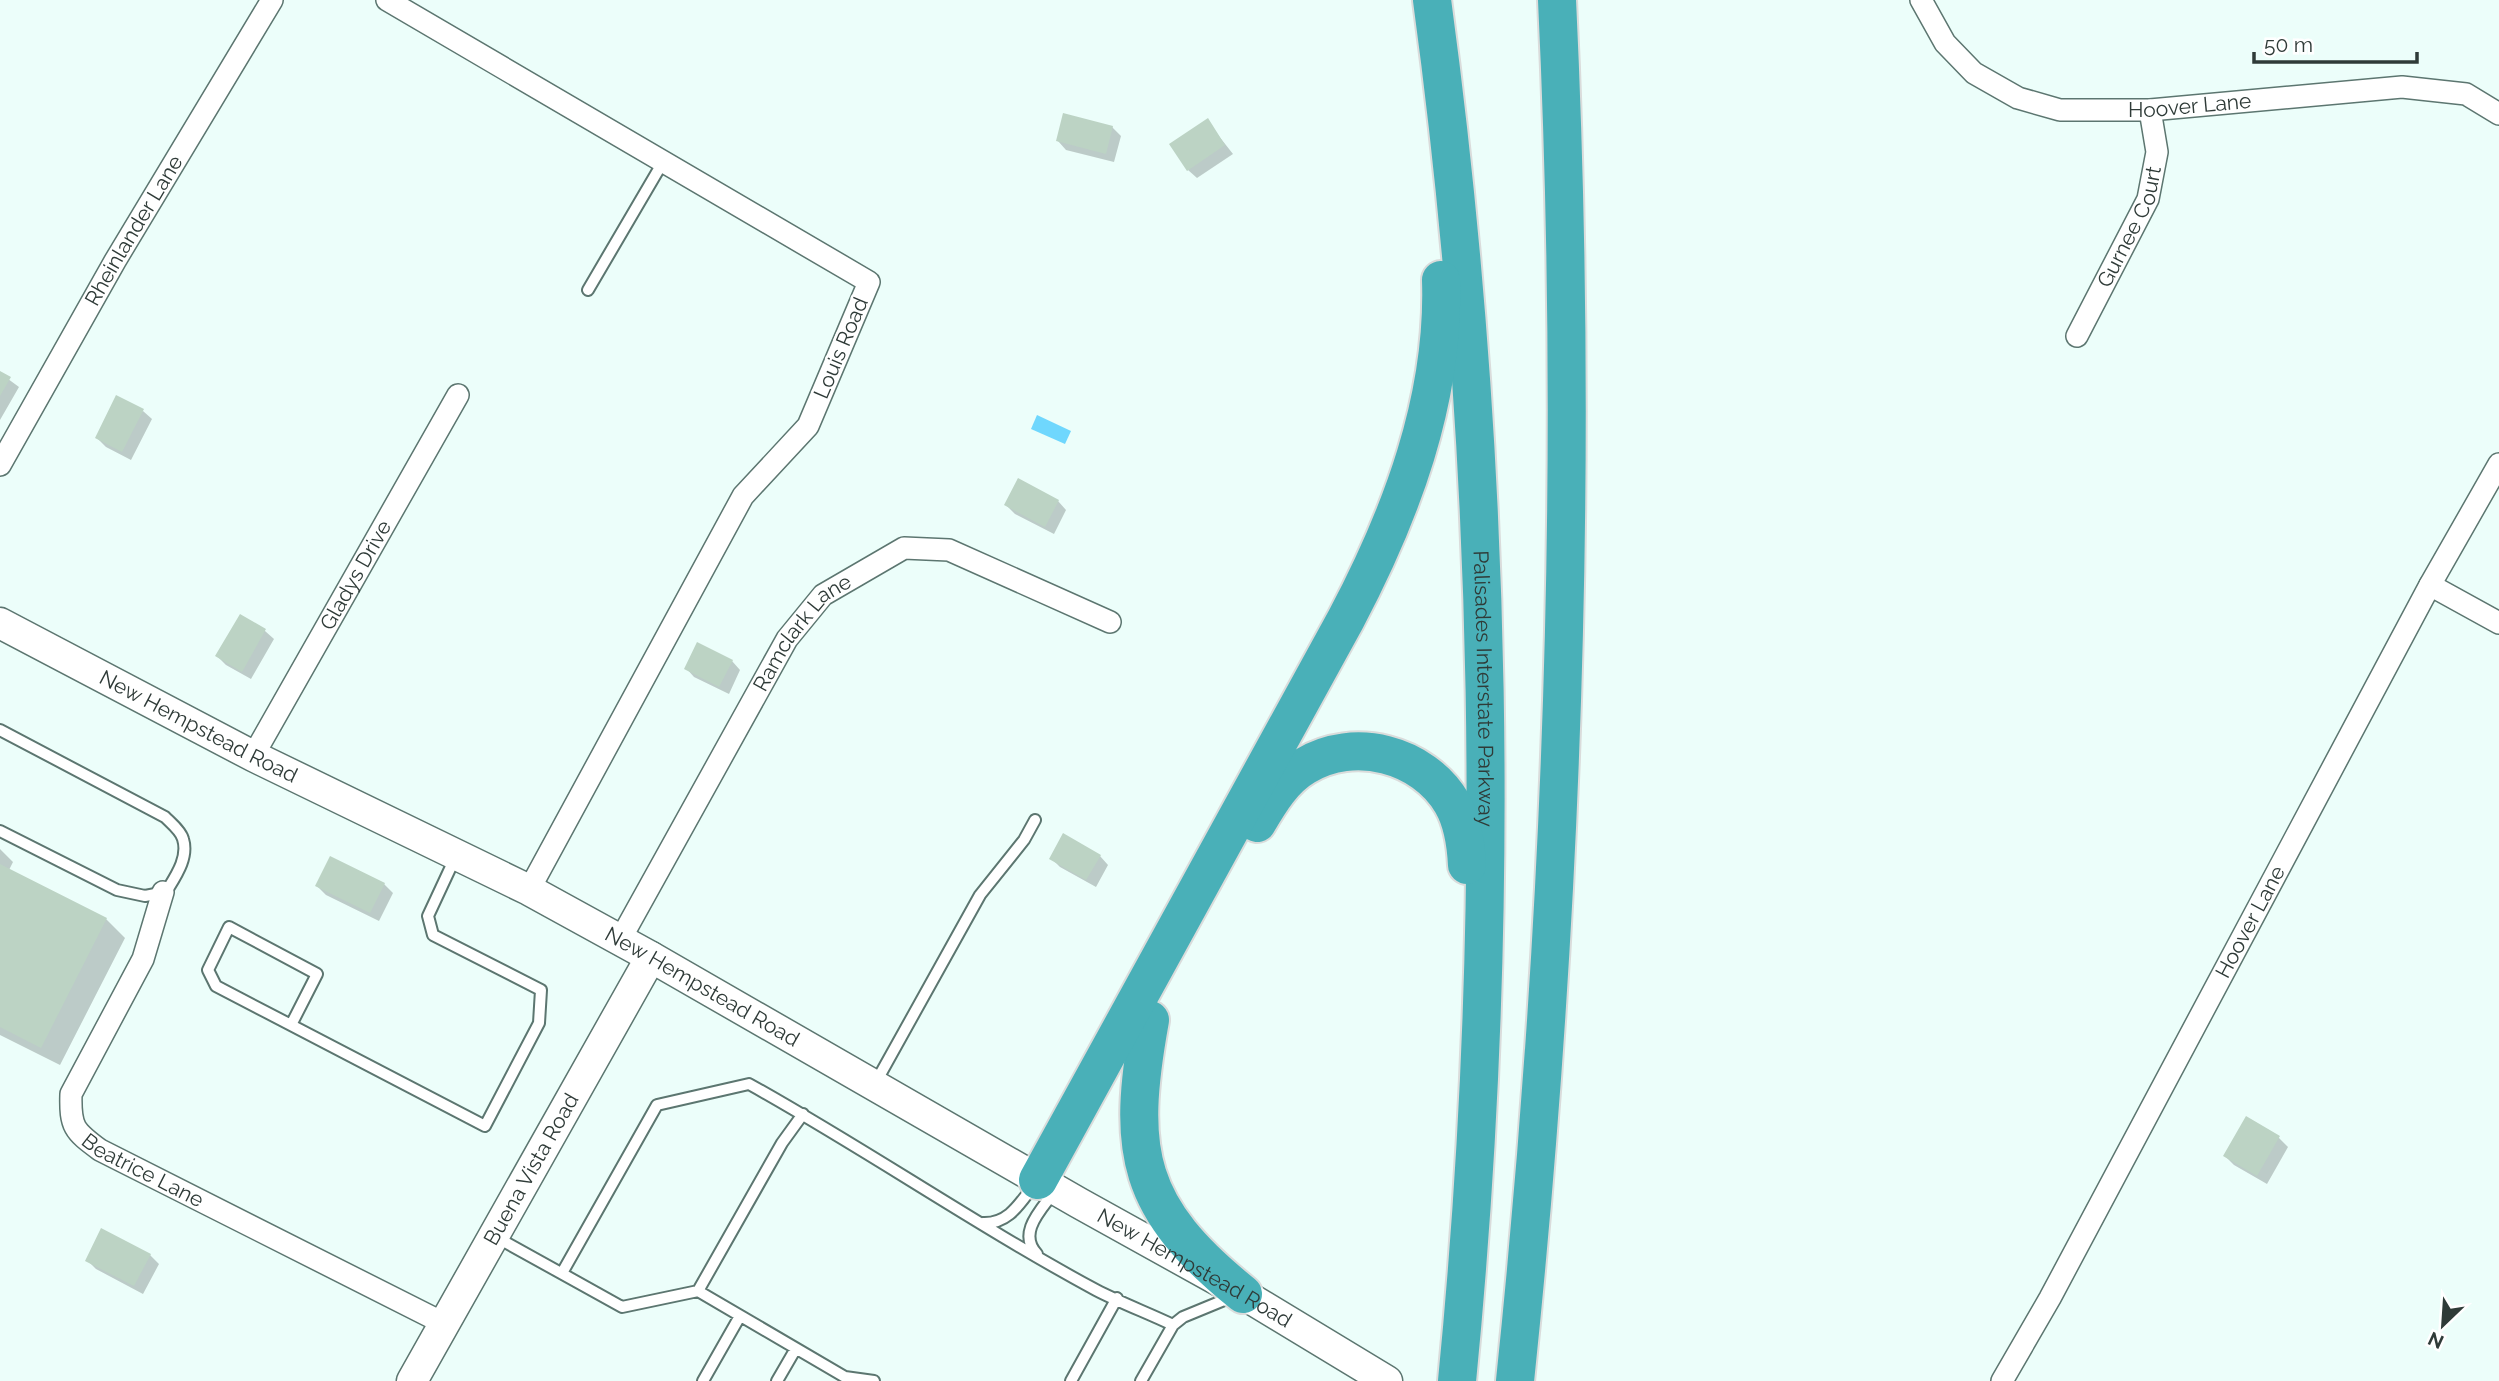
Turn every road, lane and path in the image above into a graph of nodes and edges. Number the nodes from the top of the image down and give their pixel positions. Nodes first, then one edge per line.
1 (272, 0) edge
2 (387, 0) edge
3 (1558, 0) edge
4 (1920, 0) edge
5 (1432, 4) edge
6 (2150, 110) junction
7 (2499, 114) edge
8 (663, 162) junction
9 (588, 290) dead end
10 (2077, 336) dead end
11 (458, 396) dead end
12 (2499, 464) edge
13 (0, 465) edge
14 (2430, 585) junction
15 (1110, 622) dead end
16 (0, 623) edge
17 (2499, 623) edge
18 (0, 730) edge
19 (253, 756) junction
20 (1035, 820) dead end
21 (0, 831) edge
22 (457, 854) junction
23 (529, 890) junction
24 (163, 892) junction
25 (620, 940) junction
26 (651, 957) junction
27 (1150, 1020) junction
28 (291, 1025) junction
29 (875, 1085) junction
30 (803, 1114) junction
31 (1475, 1143) junction
32 (1047, 1185) junction
33 (980, 1223) junction
34 (495, 1236) junction
35 (1041, 1258) junction
36 (562, 1273) junction
37 (698, 1292) junction
38 (1243, 1294) junction
39 (1117, 1298) junction
40 (740, 1316) junction
41 (445, 1324) junction
42 (1173, 1325) junction
43 (795, 1350) junction
44 (1516, 1377) edge
45 (412, 1381) edge
46 (703, 1381) edge
47 (776, 1381) edge
48 (874, 1381) edge
49 (1070, 1381) edge
50 (1142, 1381) edge
51 (1387, 1381) edge
52 (1457, 1381) edge
53 (2002, 1381) edge

1 - 13 street, Rheinlander Lane
2 - 8 street, Louis Road
3 - 44 highway
4 - 6 street, Hoover Lane
5 - 31 highway, Palisades Interstate Parkway
5 - 32 highway
6 - 7 street, Hoover Lane
6 - 10 street, Gurnee Court
8 - 9 lane
8 - 23 street, Louis Road
11 - 19 street, Gladys Drive
12 - 14 street, Hoover Lane
14 - 17 street
14 - 53 street, Hoover Lane
15 - 25 street, Ramclark Lane
16 - 19 street, New Hempstead Road
18 - 24 lane
19 - 22 street, New Hempstead Road
20 - 29 lane
21 - 24 lane
22 - 23 street, New Hempstead Road
22 - 28 lane
23 - 25 street, New Hempstead Road
24 - 41 street, Beatrice Lane
25 - 26 street, New Hempstead Road
26 - 29 street, New Hempstead Road
26 - 34 street, Buena Vista Road
27 - 31 highway
27 - 32 highway
27 - 38 highway
28 - 28 lane
29 - 32 street, New Hempstead Road
30 - 33 lane
30 - 36 lane
30 - 37 lane
31 - 52 highway, Palisades Interstate Parkway
32 - 33 lane
32 - 35 lane
32 - 38 street, New Hempstead Road
33 - 35 lane
34 - 36 lane
34 - 41 street, Buena Vista Road
35 - 39 lane
36 - 37 lane
37 - 40 lane
38 - 42 lane
38 - 51 street, New Hempstead Road
39 - 42 lane
39 - 49 lane
40 - 43 lane
40 - 46 lane
41 - 45 street, Buena Vista Road
42 - 50 lane
43 - 47 lane
43 - 48 lane

